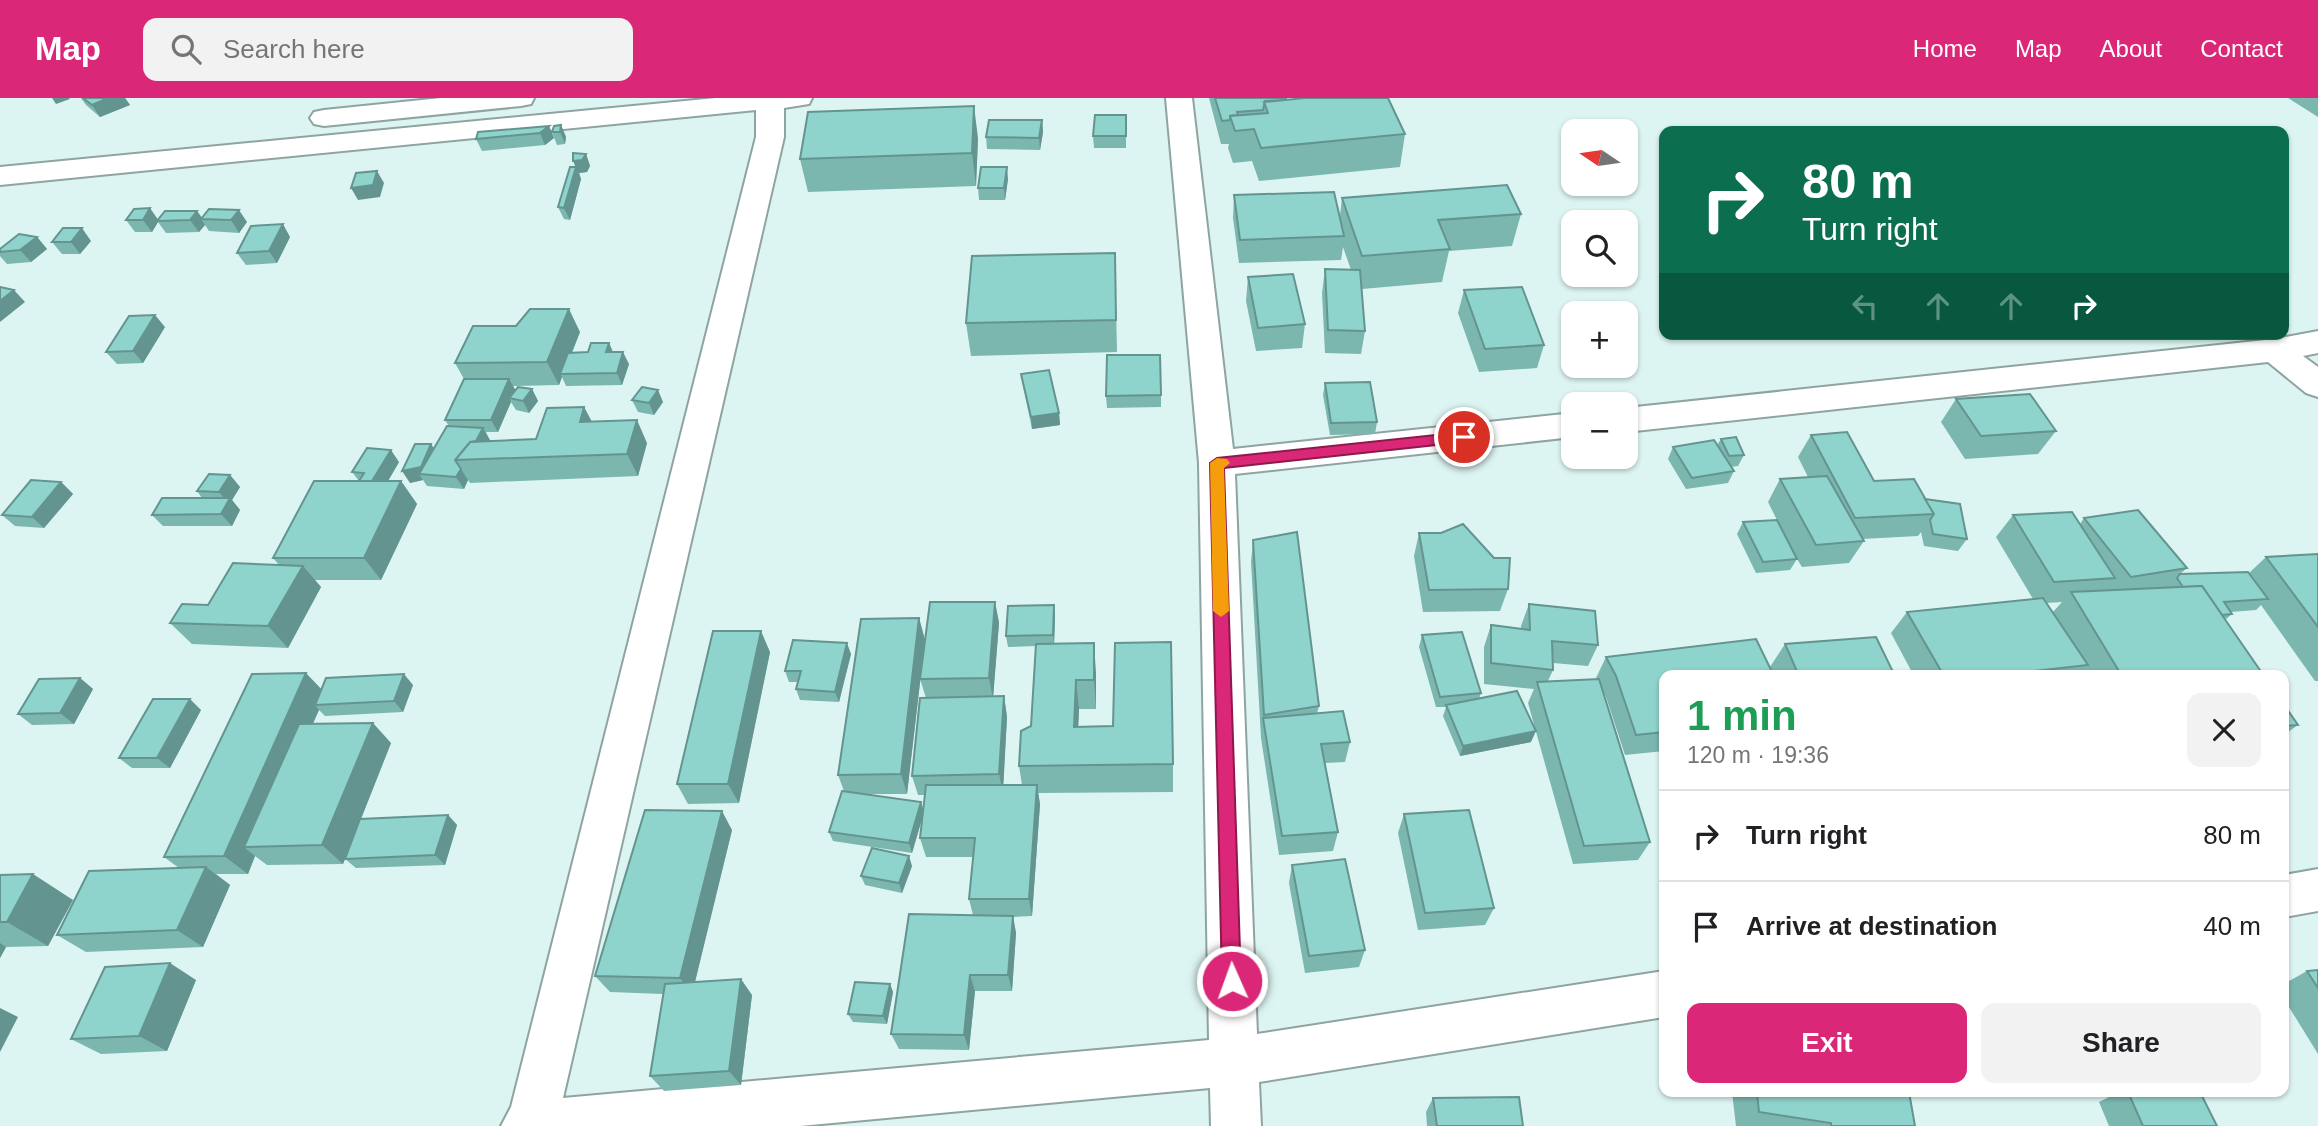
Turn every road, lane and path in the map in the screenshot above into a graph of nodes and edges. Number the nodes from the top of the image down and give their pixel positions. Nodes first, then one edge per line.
1 (521, 98) edge
2 (1178, 98) edge
3 (785, 99) edge
4 (0, 150) edge
5 (0, 176) edge
6 (2318, 342) edge
7 (2275, 350) junction
8 (2318, 384) edge
9 (1638, 419) edge
10 (1561, 426) edge
11 (1217, 463) junction
12 (2318, 890) edge
13 (2289, 895) edge
14 (1659, 995) edge
15 (1234, 1062) junction
16 (526, 1126) edge
17 (531, 1126) edge
18 (1236, 1126) edge

1 - 4 street
2 - 11 street
3 - 5 street
3 - 17 street
6 - 7 street
7 - 8 street
7 - 9 street
10 - 11 street
11 - 15 street
12 - 13 street
14 - 15 street
15 - 17 street
15 - 18 street
16 - 17 street

